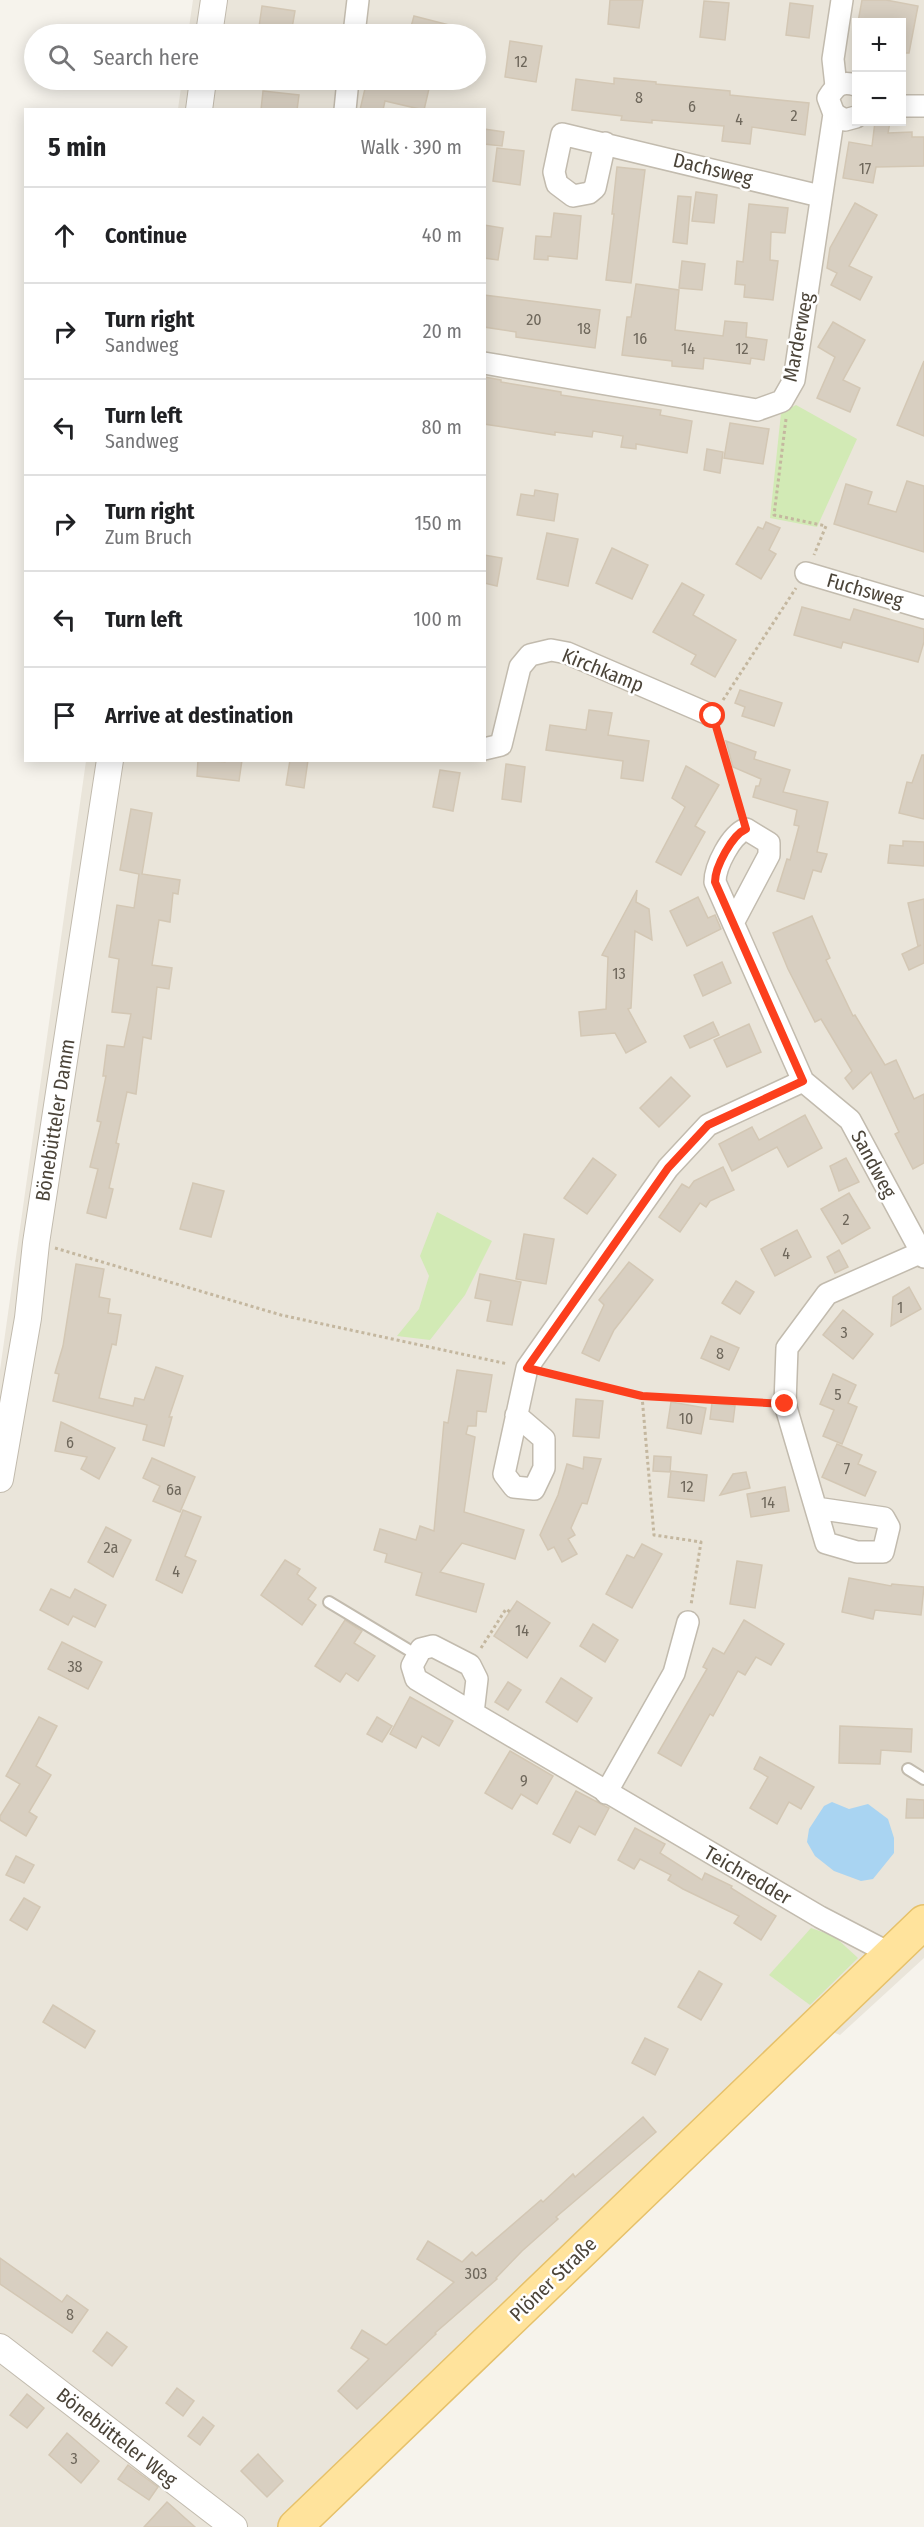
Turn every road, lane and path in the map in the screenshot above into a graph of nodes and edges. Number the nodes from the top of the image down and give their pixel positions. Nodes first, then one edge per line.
1 (214, 0) edge
2 (358, 0) edge
3 (842, 0) edge
4 (211, 24) edge
5 (355, 24) edge
6 (846, 86) edge
7 (202, 90) edge
8 (347, 90) edge
9 (906, 106) edge
10 (924, 106) edge
11 (199, 108) edge
12 (345, 108) edge
13 (834, 114) junction
14 (852, 118) edge
15 (605, 143) dead end
16 (820, 196) junction
17 (486, 363) edge
18 (782, 401) junction
19 (806, 573) junction
20 (924, 608) edge
21 (713, 716) junction
22 (486, 749) edge
23 (110, 762) edge
24 (746, 829) junction
25 (733, 923) junction
26 (803, 1081) junction
27 (36, 1243) junction
28 (923, 1254) edge
29 (527, 1368) junction
30 (642, 1396) junction
31 (785, 1404) junction
32 (516, 1416) dead end
33 (0, 1479) edge
34 (816, 1508) dead end
35 (329, 1602) dead end
36 (510, 1612) dead end
37 (688, 1622) joint
38 (417, 1655) junction
39 (470, 1665) junction
40 (473, 1713) junction
41 (908, 1769) dead end
42 (924, 1779) edge
43 (606, 1793) junction
44 (924, 1922) edge
45 (891, 1954) junction
46 (0, 2347) edge
47 (234, 2527) edge
48 (295, 2527) edge

1 - 4 street
2 - 5 street
3 - 6 street
6 - 13 street, Marderweg
7 - 11 street
8 - 12 street
9 - 10 street
13 - 14 street
13 - 16 street, Marderweg
15 - 16 street, Dachsweg
16 - 18 street, Marderweg
17 - 18 street, Marderweg
18 - 19 path
19 - 20 street, Fuchsweg
19 - 21 path
21 - 22 street, Kirchkamp
21 - 24 path
23 - 27 street, Bönebütteler Damm
24 - 25 street, Sandweg
24 - 25 street
25 - 26 street, Sandweg
26 - 28 street, Sandweg
26 - 29 street
27 - 29 path
27 - 33 street, Bönebütteler Damm
28 - 31 street
29 - 30 path
29 - 32 street
30 - 31 path
30 - 37 path
31 - 34 street
35 - 38 lane
36 - 39 path
37 - 43 street
38 - 39 street
38 - 40 street, Teichredder
39 - 40 street
40 - 43 street, Teichredder
41 - 42 lane
43 - 45 street, Teichredder
44 - 45 main road, Plöner Straße
45 - 48 main road, Plöner Straße
46 - 47 street, Bönebütteler Weg

